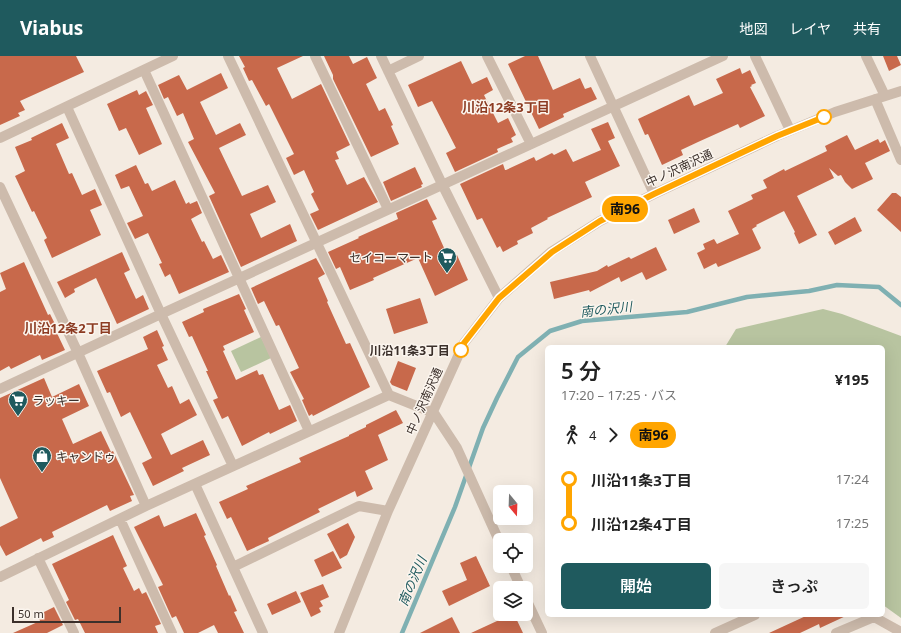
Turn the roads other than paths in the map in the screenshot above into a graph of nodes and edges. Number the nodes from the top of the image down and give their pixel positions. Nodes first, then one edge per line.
1 (173, 56) edge
2 (228, 56) edge
3 (315, 56) edge
4 (381, 56) edge
5 (419, 56) edge
6 (487, 56) edge
7 (590, 56) edge
8 (722, 56) edge
9 (755, 56) edge
10 (866, 56) edge
11 (144, 70) junction
12 (388, 70) junction
13 (901, 91) edge
14 (880, 98) junction
15 (67, 107) junction
16 (614, 107) junction
17 (790, 130) junction
18 (0, 138) edge
19 (531, 144) junction
20 (901, 160) edge
21 (442, 184) junction
22 (0, 187) edge
23 (654, 194) junction
24 (388, 209) junction
25 (316, 243) junction
26 (239, 278) junction
27 (499, 298) junction
28 (161, 314) junction
29 (78, 353) junction
30 (0, 389) edge
31 (389, 395) junction
32 (434, 413) junction
33 (309, 432) junction
34 (233, 466) junction
35 (195, 484) junction
36 (146, 506) junction
37 (388, 511) junction
38 (120, 519) junction
39 (496, 533) edge
40 (38, 558) junction
41 (233, 567) junction
42 (0, 577) edge
43 (533, 614) edge
44 (751, 617) edge
45 (892, 630) edge
46 (901, 632) edge
47 (74, 633) edge
48 (172, 633) edge
49 (263, 633) edge
50 (339, 633) edge
51 (542, 633) edge
52 (715, 633) edge
53 (836, 633) edge

1 - 11 street
2 - 25 street
3 - 24 street
4 - 12 street
5 - 12 street
6 - 19 street
7 - 16 street
8 - 16 street
9 - 17 street
10 - 14 street
11 - 15 street
11 - 26 street
12 - 21 street
13 - 14 street, 中ノ沢南沢通
14 - 17 street, 中ノ沢南沢通
14 - 20 street
15 - 18 street
15 - 28 street
16 - 19 street
16 - 23 street
17 - 23 street, 中ノ沢南沢通
19 - 21 street
21 - 24 street
21 - 27 street
22 - 29 street
23 - 27 street, 中ノ沢南沢通
24 - 25 street
25 - 26 street
25 - 31 street
26 - 28 street
26 - 33 street
27 - 32 street, 中ノ沢南沢通
28 - 29 street
28 - 34 street
29 - 30 street
29 - 36 street
31 - 32 street
31 - 33 street
32 - 37 street, 中ノ沢南沢通
32 - 39 street
33 - 34 street
34 - 35 street
35 - 36 street
35 - 41 street
36 - 38 street
37 - 41 street
37 - 50 street, 中ノ沢南沢通
38 - 40 street
38 - 48 street
40 - 42 street
40 - 47 street
41 - 49 street
43 - 51 street
44 - 52 street
45 - 46 street
45 - 53 street

